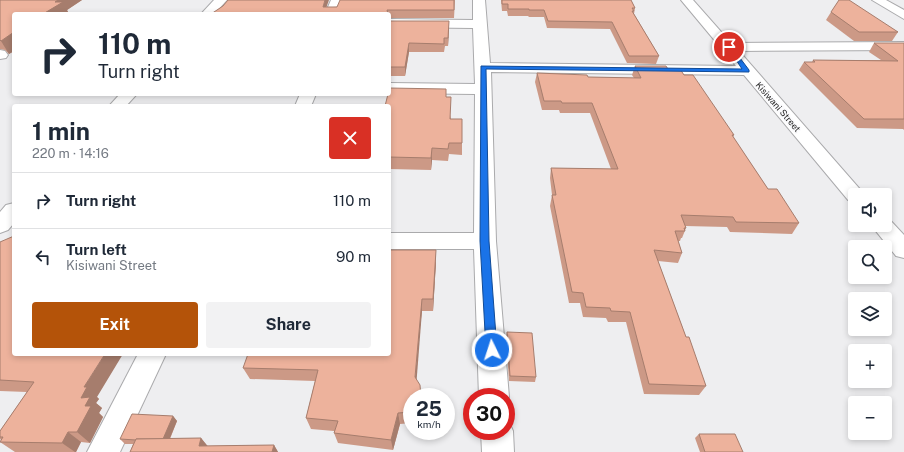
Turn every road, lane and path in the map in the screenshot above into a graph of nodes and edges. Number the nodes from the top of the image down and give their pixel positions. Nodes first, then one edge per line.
1 (220, 0) edge
2 (337, 0) edge
3 (479, 0) edge
4 (687, 0) edge
5 (878, 0) edge
6 (209, 12) edge
7 (332, 12) edge
8 (904, 15) edge
9 (391, 23) edge
10 (479, 24) junction
11 (904, 46) edge
12 (729, 47) junction
13 (483, 67) junction
14 (747, 71) junction
15 (391, 88) edge
16 (483, 89) junction
17 (127, 96) edge
18 (119, 104) edge
19 (849, 188) edge
20 (12, 212) edge
21 (0, 225) edge
22 (888, 232) edge
23 (0, 234) edge
24 (12, 234) edge
25 (391, 241) edge
26 (485, 241) junction
27 (904, 250) edge
28 (151, 356) edge
29 (493, 388) edge
30 (497, 440) edge
31 (104, 452) edge
32 (498, 452) edge

1 - 6 street
2 - 7 street
3 - 10 street
4 - 12 street, Kisiwani Street
5 - 8 street
9 - 10 street
10 - 13 street
11 - 12 street
12 - 14 street, Kisiwani Street
13 - 14 street
13 - 16 street
14 - 19 street, Kisiwani Street
15 - 16 street
16 - 26 street
17 - 18 street
20 - 21 street
22 - 27 street
23 - 24 street
25 - 26 street
26 - 29 street
28 - 31 street
30 - 32 street

